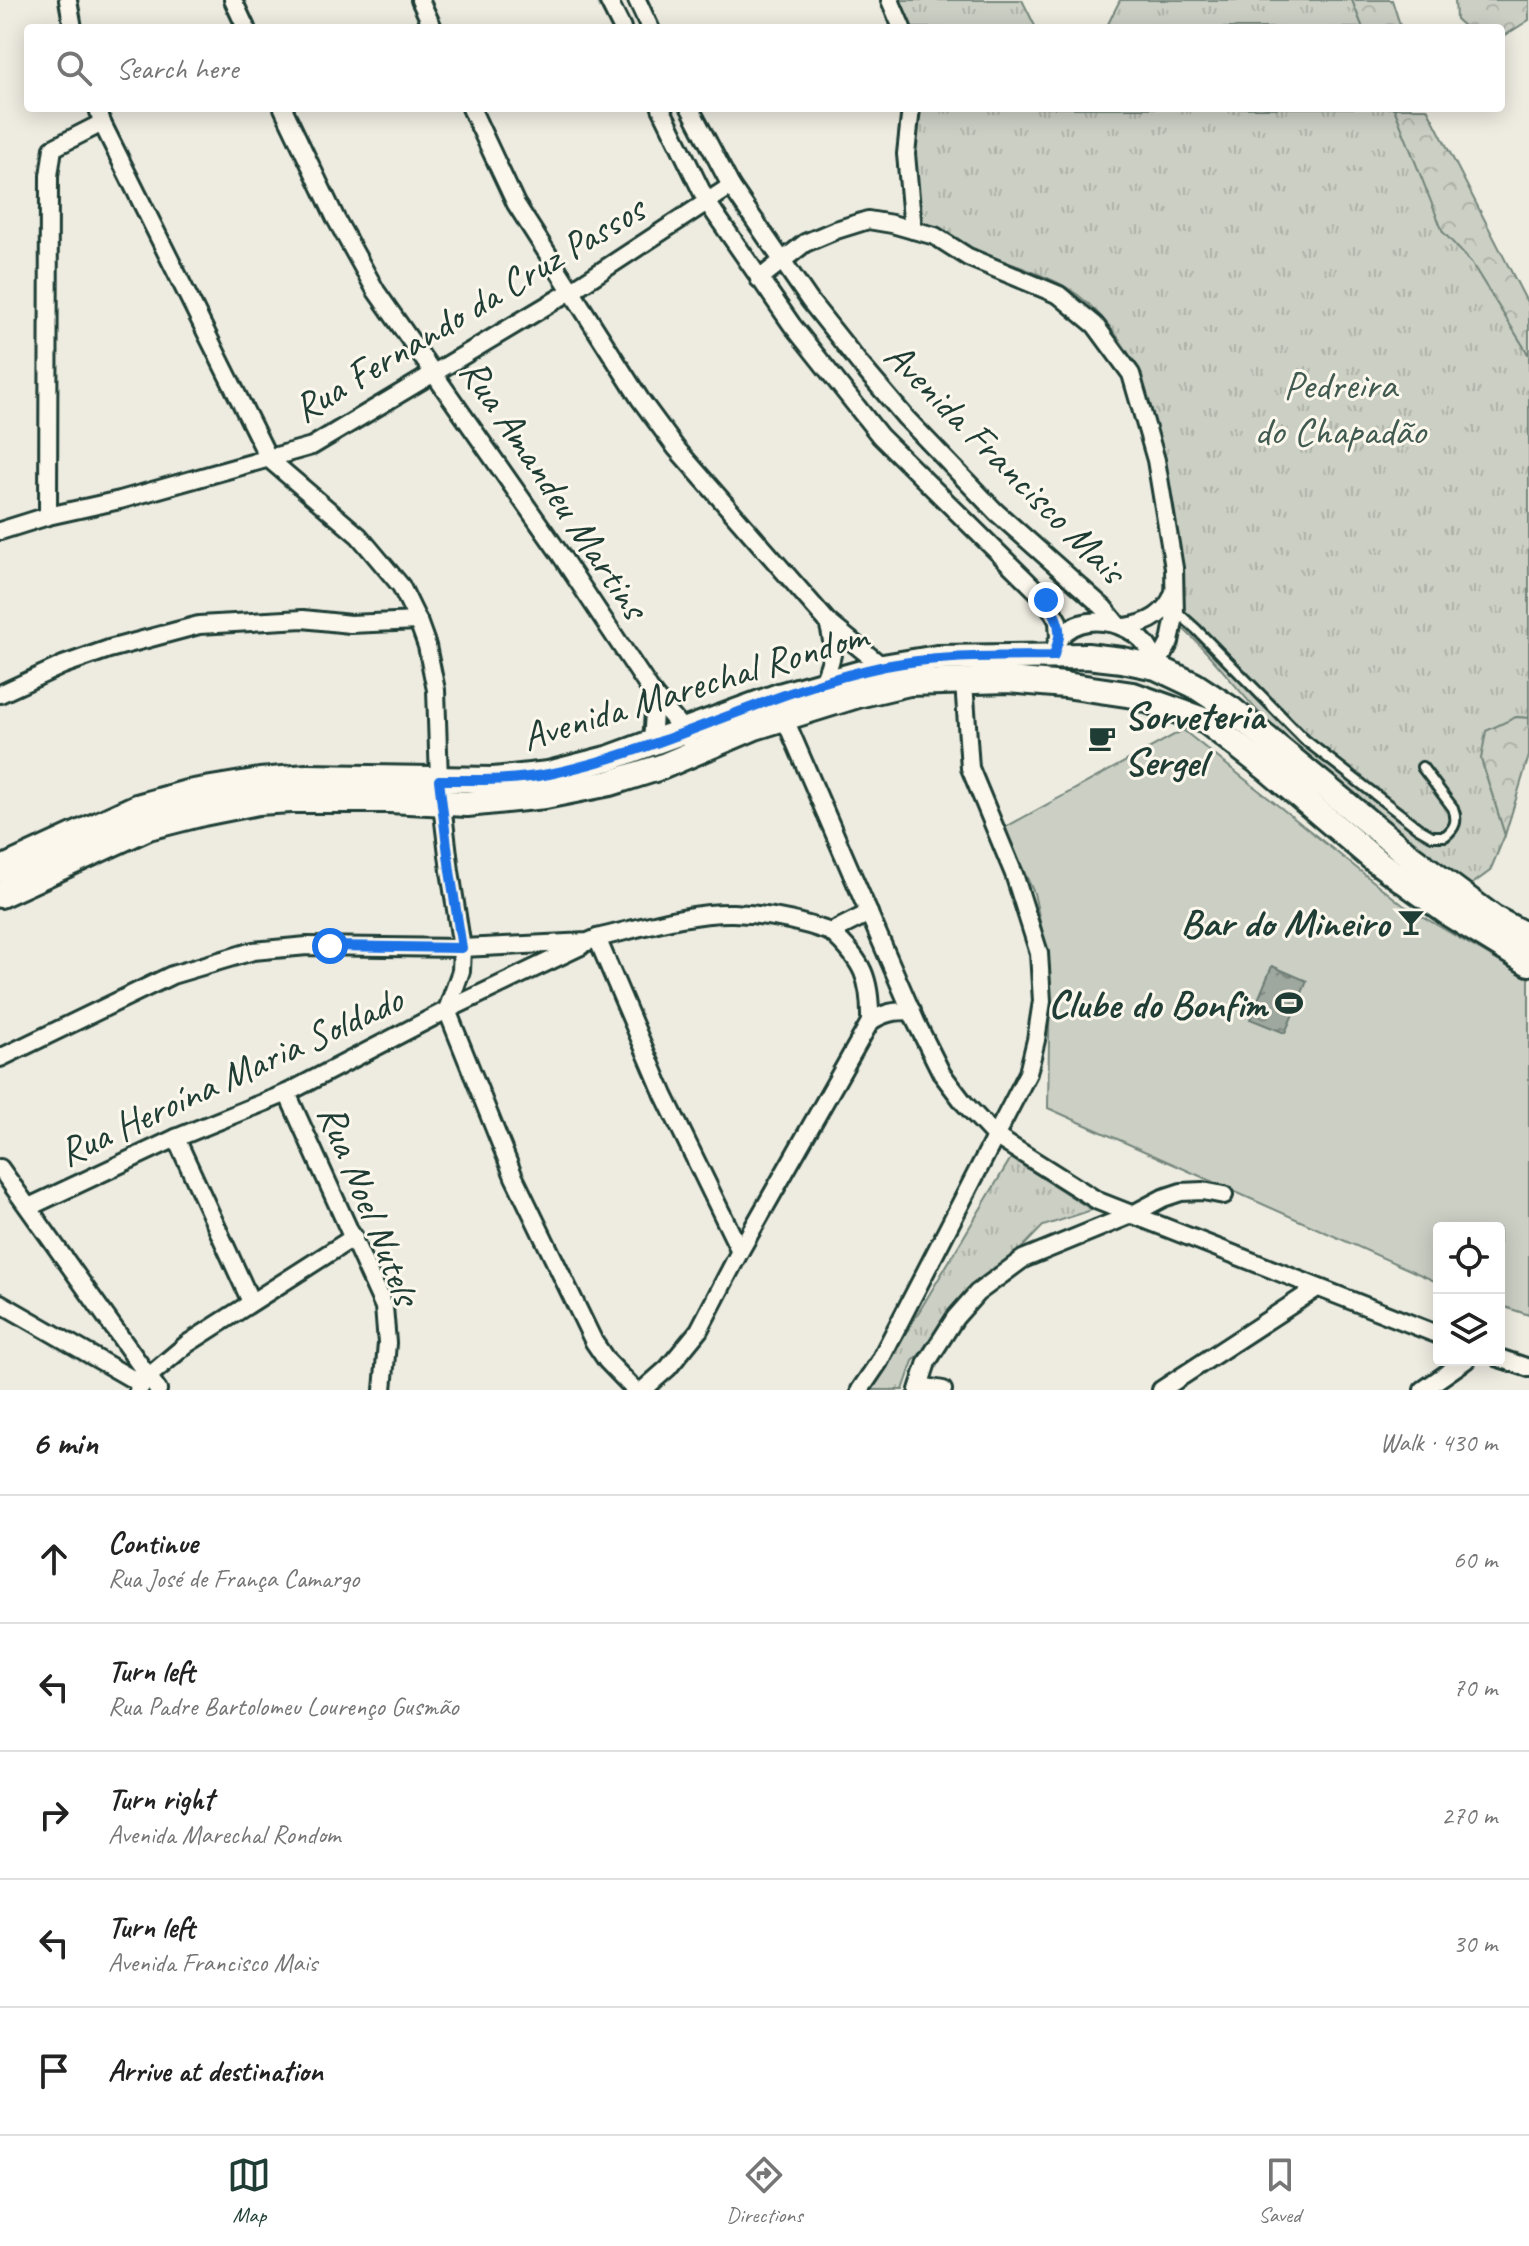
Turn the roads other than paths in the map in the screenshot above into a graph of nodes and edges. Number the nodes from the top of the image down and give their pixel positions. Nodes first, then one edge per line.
1 (68, 0) edge
2 (233, 0) edge
3 (420, 0) edge
4 (608, 0) edge
5 (637, 0) edge
6 (890, 0) edge
7 (72, 24) edge
8 (244, 24) edge
9 (431, 24) edge
10 (620, 24) edge
11 (648, 24) edge
12 (900, 24) edge
13 (285, 112) edge
14 (473, 112) edge
15 (663, 112) edge
16 (692, 112) edge
17 (911, 112) edge
18 (100, 115) edge
19 (731, 186) junction
20 (707, 202) junction
21 (913, 230) junction
22 (783, 259) junction
23 (759, 279) junction
24 (571, 291) junction
25 (435, 372) junction
26 (269, 459) junction
27 (48, 516) junction
28 (0, 531) edge
29 (1175, 587) junction
30 (1176, 611) junction
31 (418, 621) junction
32 (828, 622) junction
33 (1121, 626) junction
34 (1057, 647) junction
35 (1156, 663) junction
36 (883, 667) junction
37 (964, 682) junction
38 (822, 684) junction
39 (1065, 685) junction
40 (0, 694) edge
41 (1133, 695) junction
42 (655, 697) junction
43 (784, 717) junction
44 (690, 742) junction
45 (652, 743) junction
46 (1422, 767) dead end
47 (441, 792) junction
48 (0, 870) edge
49 (0, 895) edge
50 (869, 913) junction
51 (831, 932) junction
52 (1529, 937) edge
53 (593, 940) junction
54 (462, 948) junction
55 (1529, 963) edge
56 (447, 1010) junction
57 (912, 1011) junction
58 (870, 1022) junction
59 (0, 1058) edge
60 (287, 1093) junction
61 (995, 1136) junction
62 (176, 1138) junction
63 (0, 1168) edge
64 (1224, 1195) dead end
65 (29, 1207) junction
66 (1133, 1214) junction
67 (354, 1237) junction
68 (740, 1251) junction
69 (1317, 1288) junction
70 (251, 1302) junction
71 (0, 1303) edge
72 (1433, 1333) edge
73 (1505, 1360) edge
74 (1457, 1366) edge
75 (1529, 1368) edge
76 (147, 1385) edge
77 (919, 1388) edge
78 (383, 1390) edge
79 (635, 1390) edge
80 (643, 1390) edge
81 (860, 1390) edge
82 (943, 1390) edge
83 (1161, 1390) edge
84 (1423, 1390) edge

1 - 7 street
2 - 8 street
3 - 9 street
4 - 10 street
5 - 11 street
6 - 12 street
13 - 25 street, Rua Amandeu Martins
14 - 24 street
15 - 20 street, Avenida Francisco Mais
16 - 19 street, Avenida Francisco Mais
17 - 21 street
18 - 26 street
18 - 27 street
19 - 20 street, Rua Fernando da Cruz Passos
19 - 22 street, Avenida Francisco Mais
20 - 23 street, Avenida Francisco Mais
20 - 24 street, Rua Fernando da Cruz Passos
21 - 22 street
21 - 29 street
22 - 23 street
22 - 33 street, Avenida Francisco Mais
23 - 34 street, Avenida Francisco Mais
24 - 25 street, Rua Fernando da Cruz Passos
24 - 32 street
25 - 26 street, Rua Fernando da Cruz Passos
25 - 42 street, Rua Amandeu Martins
26 - 27 street, Rua Fernando da Cruz Passos
26 - 31 street
27 - 28 street, Rua Fernando da Cruz Passos
29 - 30 street
29 - 33 street
30 - 35 street
30 - 46 lane
31 - 40 street
31 - 47 street
32 - 36 street
32 - 38 street
33 - 34 street
33 - 35 street, Avenida Francisco Mais
34 - 35 main road, Avenida Marechal Rondom
34 - 36 main road, Avenida Marechal Rondom
34 - 39 main road
35 - 41 main road
35 - 52 main road, Avenida Marechal Rondom
36 - 38 main road, Avenida Marechal Rondom
37 - 39 main road
37 - 43 main road
37 - 61 street
38 - 44 main road, Avenida Marechal Rondom
39 - 41 main road
41 - 55 main road
42 - 44 street, Rua Amandeu Martins
42 - 45 street
43 - 44 main road
43 - 50 street
44 - 45 main road, Avenida Marechal Rondom
44 - 47 main road
45 - 47 main road, Avenida Marechal Rondom
47 - 48 main road, Avenida Marechal Rondom
47 - 49 main road
47 - 54 street
50 - 51 street
50 - 57 street
51 - 53 street
51 - 58 street
53 - 54 street
53 - 56 street, Rua Heroína Maria Soldado
53 - 68 street
54 - 56 street
54 - 59 street
56 - 60 street, Rua Heroína Maria Soldado
56 - 79 street
57 - 58 street
57 - 61 street
58 - 68 street
60 - 62 street, Rua Heroína Maria Soldado
60 - 67 street, Rua Noel Nutels
61 - 66 street
61 - 81 street
62 - 65 street, Rua Heroína Maria Soldado
62 - 70 street
63 - 65 street
64 - 66 street
65 - 76 street
66 - 69 street
66 - 77 street
67 - 70 street
67 - 78 street, Rua Noel Nutels
68 - 80 street
69 - 72 street
69 - 83 street
70 - 76 street
71 - 76 street
73 - 75 street
74 - 84 street
77 - 82 street

